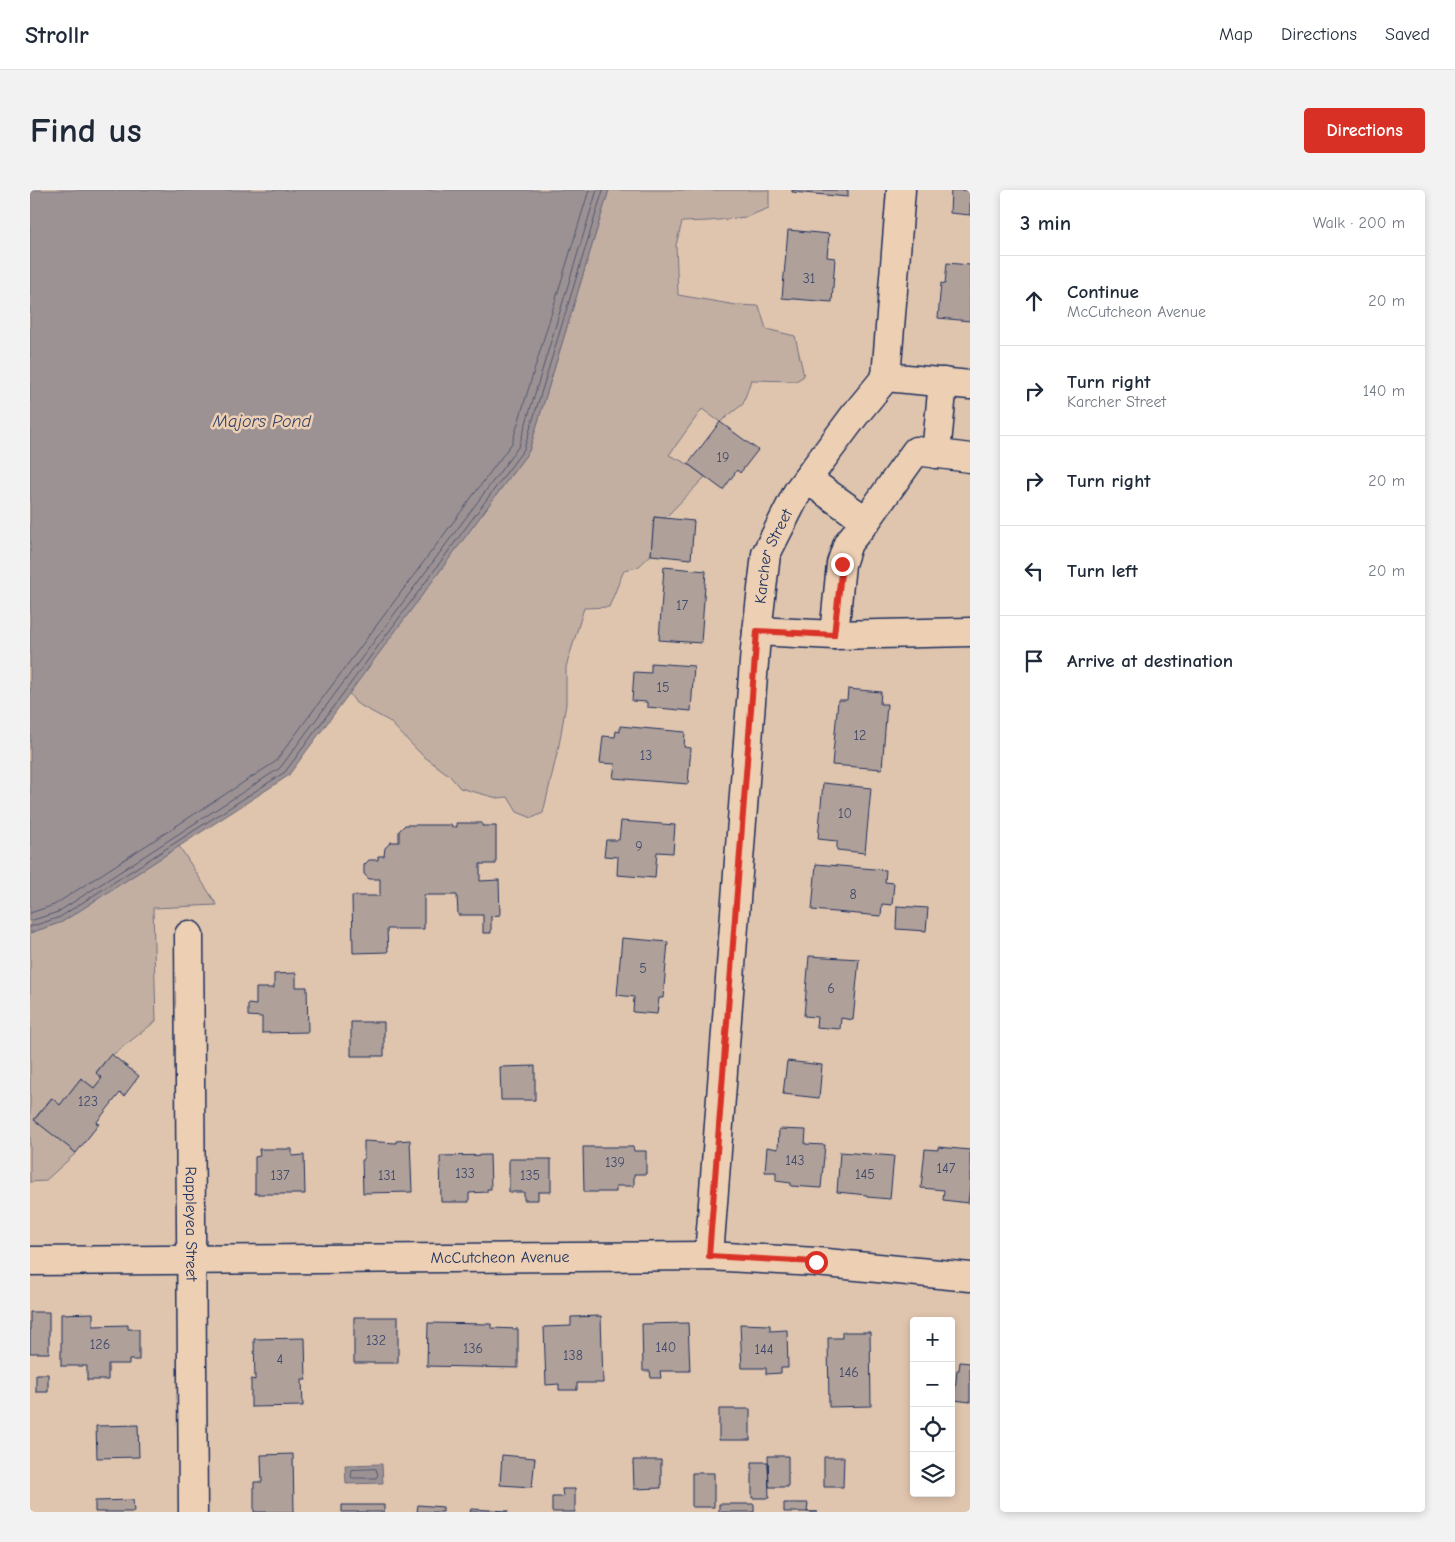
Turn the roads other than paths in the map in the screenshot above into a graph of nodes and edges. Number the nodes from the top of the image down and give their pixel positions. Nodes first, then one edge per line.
1 (901, 190) edge
2 (886, 377) junction
3 (943, 382) junction
4 (970, 384) edge
5 (936, 454) junction
6 (970, 458) edge
7 (807, 479) junction
8 (866, 521) junction
9 (757, 631) junction
10 (970, 632) edge
11 (834, 635) junction
12 (189, 936) dead end
13 (709, 1256) junction
14 (30, 1261) edge
15 (190, 1261) junction
16 (970, 1277) edge
17 (193, 1512) edge

1 - 2 street
2 - 3 street
2 - 7 street, Karcher Street
3 - 4 street
3 - 5 street
5 - 6 street
5 - 8 street
7 - 8 street
7 - 9 street, Karcher Street
8 - 11 street
9 - 11 street
9 - 13 street, Karcher Street
10 - 11 street
12 - 15 street, Rappleyea Street
13 - 15 street, McCutcheon Avenue
13 - 16 street, McCutcheon Avenue
14 - 15 street, McCutcheon Avenue
15 - 17 street, Rappleyea Street

